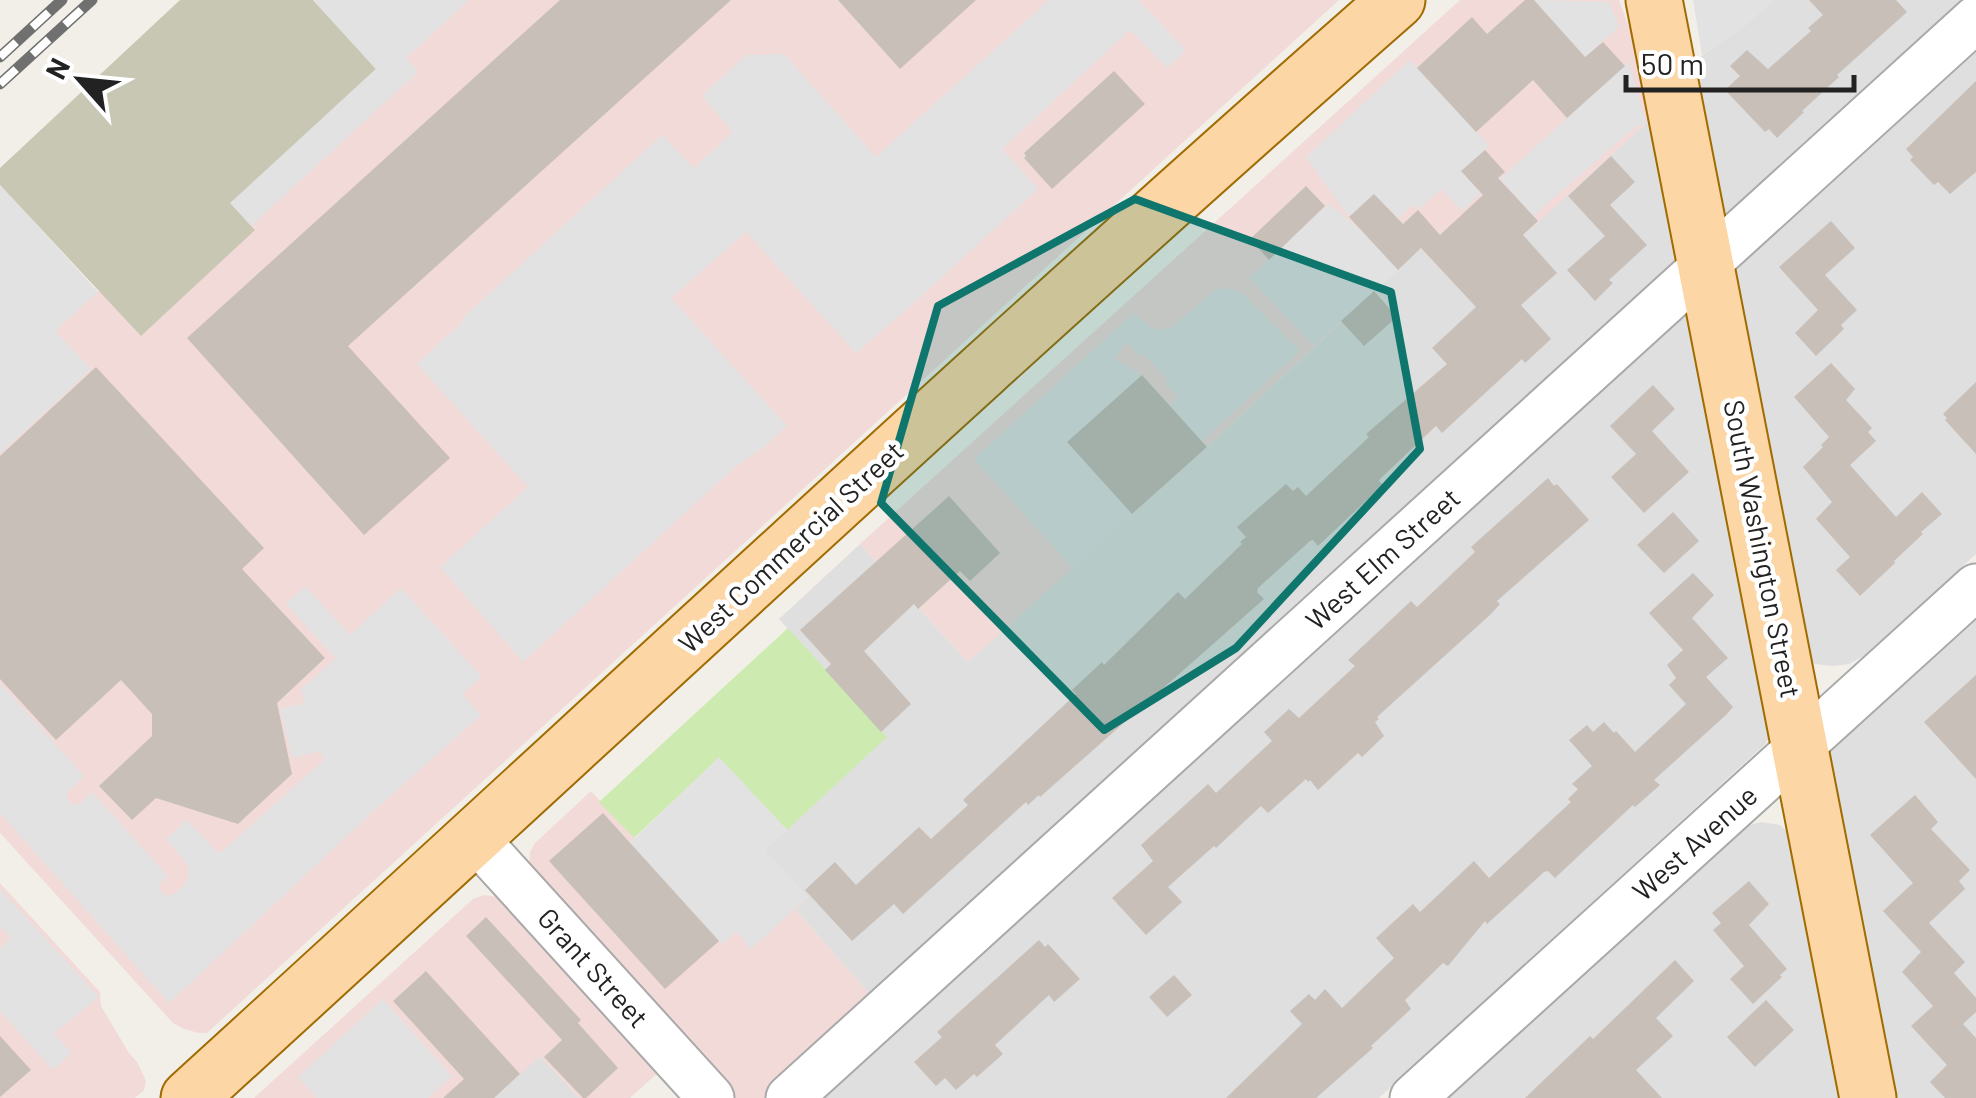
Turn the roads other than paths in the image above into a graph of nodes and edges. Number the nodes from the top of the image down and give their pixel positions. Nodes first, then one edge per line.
1 (1397, 0) edge
2 (1654, 0) edge
3 (1976, 19) edge
4 (1706, 265) junction
5 (1976, 587) edge
6 (1800, 748) junction
7 (474, 837) junction
8 (189, 1098) edge
9 (711, 1098) edge
10 (790, 1098) edge
11 (1413, 1098) edge
12 (1868, 1098) edge

1 - 7 main road, West Commercial Street
2 - 4 main road, South Washington Street
3 - 4 street, West Elm Street
4 - 6 main road, South Washington Street
4 - 10 street, West Elm Street
5 - 6 street, West Avenue
6 - 11 street, West Avenue
6 - 12 main road, South Washington Street
7 - 8 main road, West Commercial Street
7 - 9 street, Grant Street

